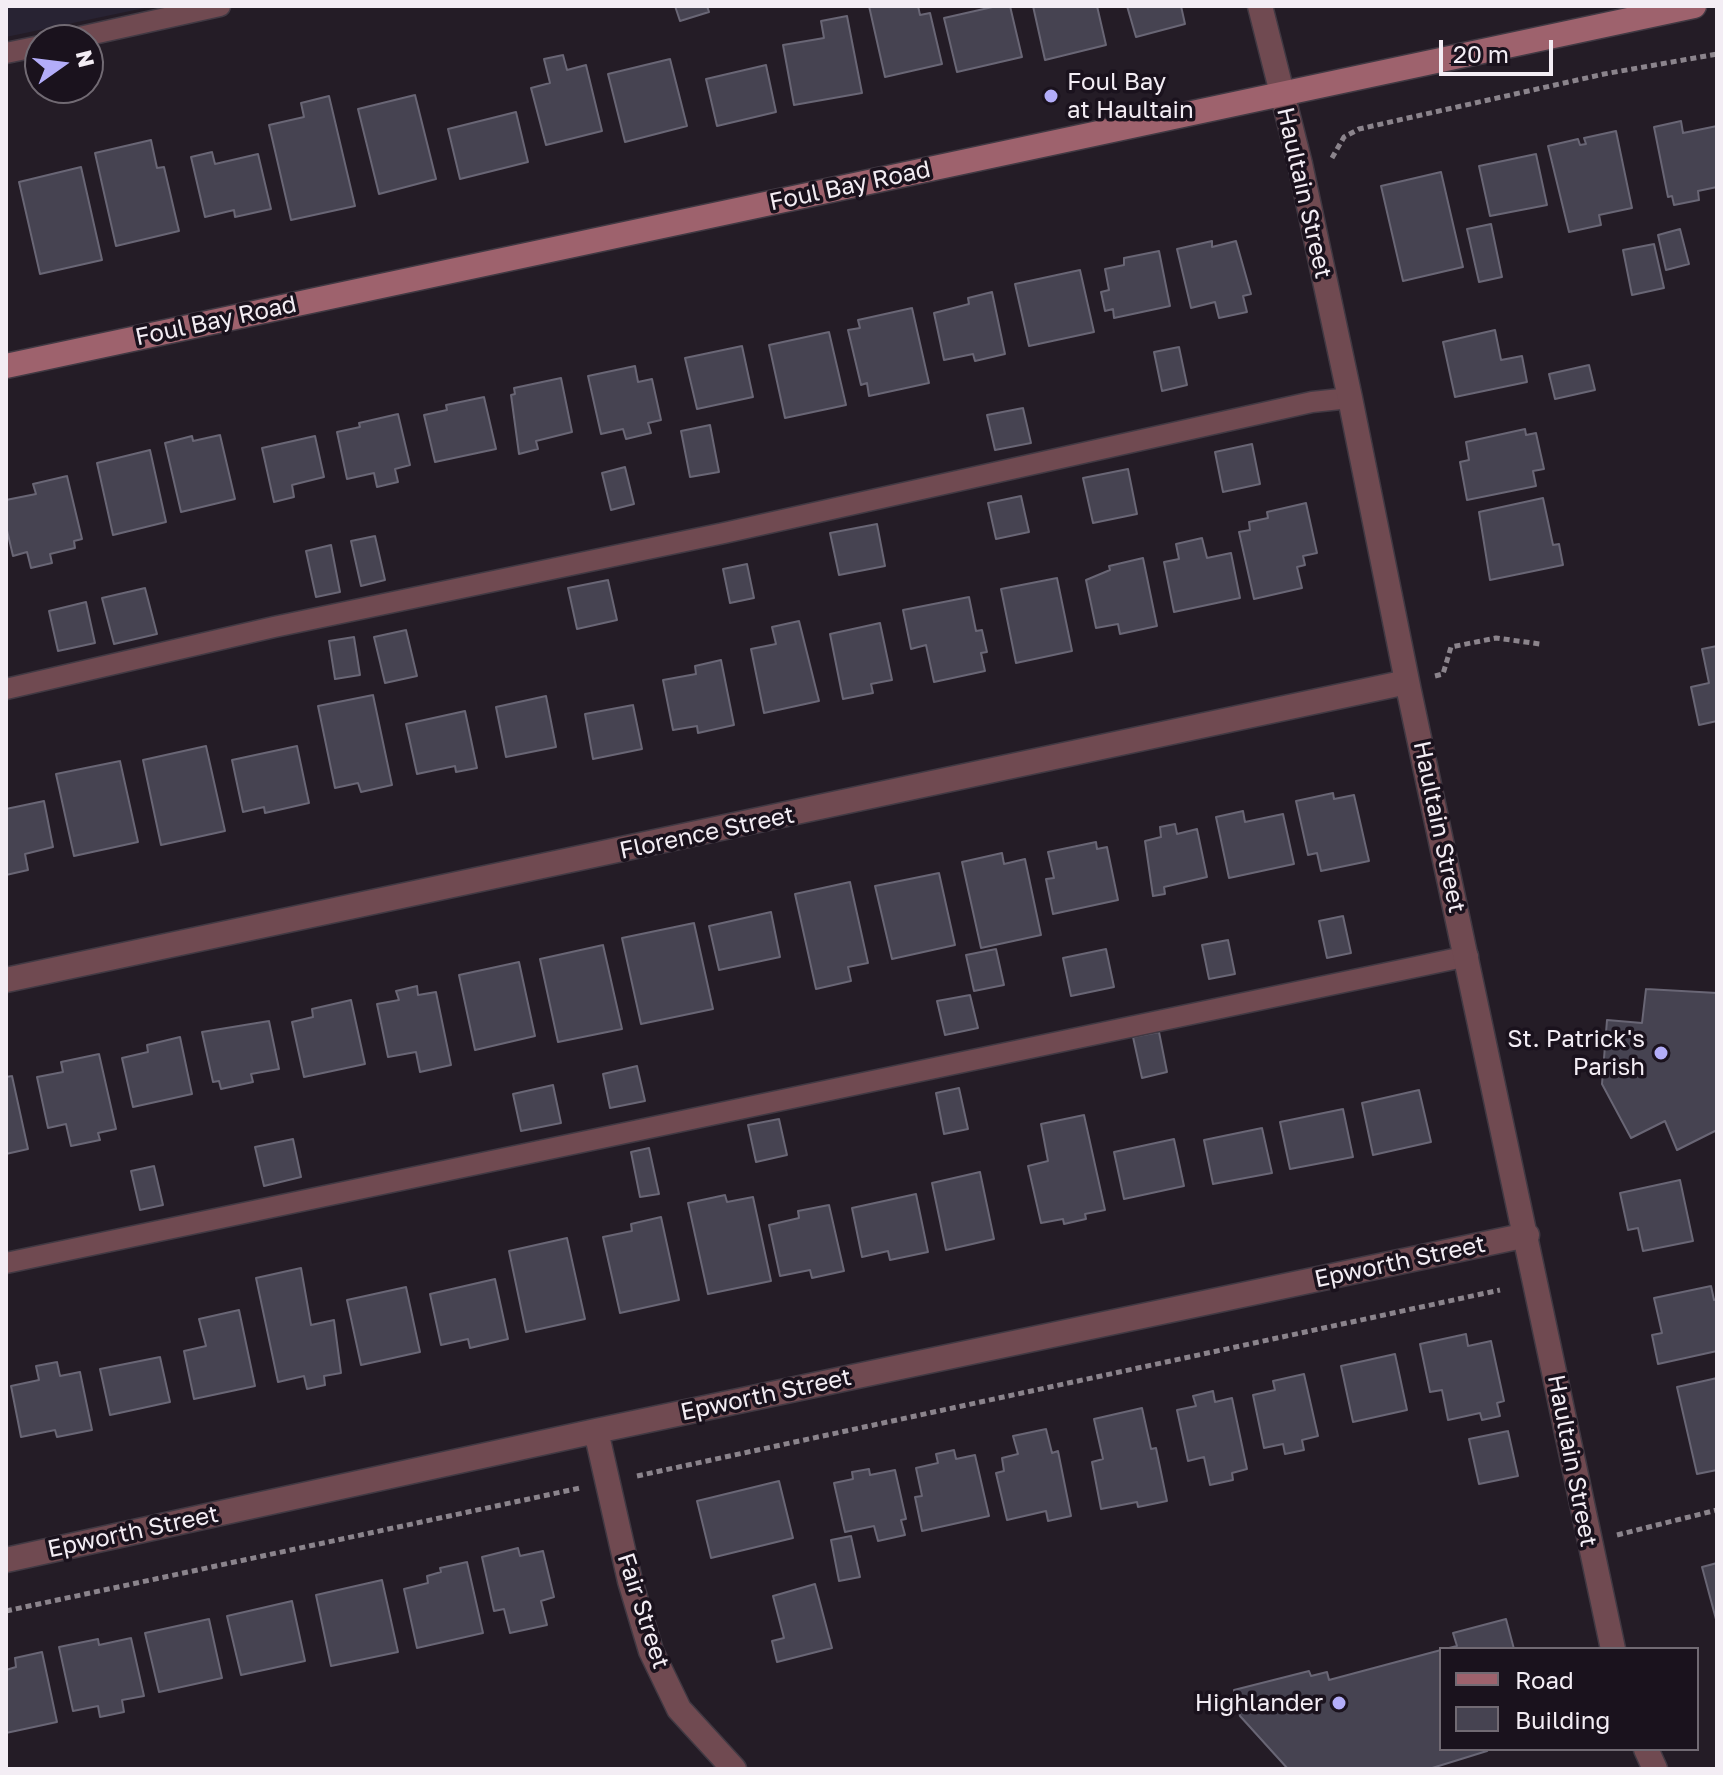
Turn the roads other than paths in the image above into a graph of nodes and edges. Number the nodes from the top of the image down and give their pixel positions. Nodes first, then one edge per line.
1 (220, 6) edge
2 (1260, 6) edge
3 (1694, 6) edge
4 (104, 32) edge
5 (1282, 95) junction
6 (6, 366) edge
7 (1350, 398) junction
8 (1407, 682) junction
9 (6, 689) edge
10 (1468, 956) junction
11 (6, 980) edge
12 (1527, 1235) junction
13 (6, 1263) edge
14 (596, 1431) junction
15 (6, 1560) edge
16 (1613, 1647) edge
17 (732, 1769) edge

1 - 4 lane
2 - 5 street, Haultain Street
3 - 5 main road, Foul Bay Road
5 - 6 main road, Foul Bay Road
5 - 7 street, Haultain Street
7 - 8 street, Haultain Street
7 - 9 lane
8 - 10 street, Haultain Street
8 - 11 street, Florence Street
10 - 12 street, Haultain Street
10 - 13 lane
12 - 14 street, Epworth Street
12 - 16 street, Haultain Street
14 - 15 street, Epworth Street
14 - 17 street, Fair Street

